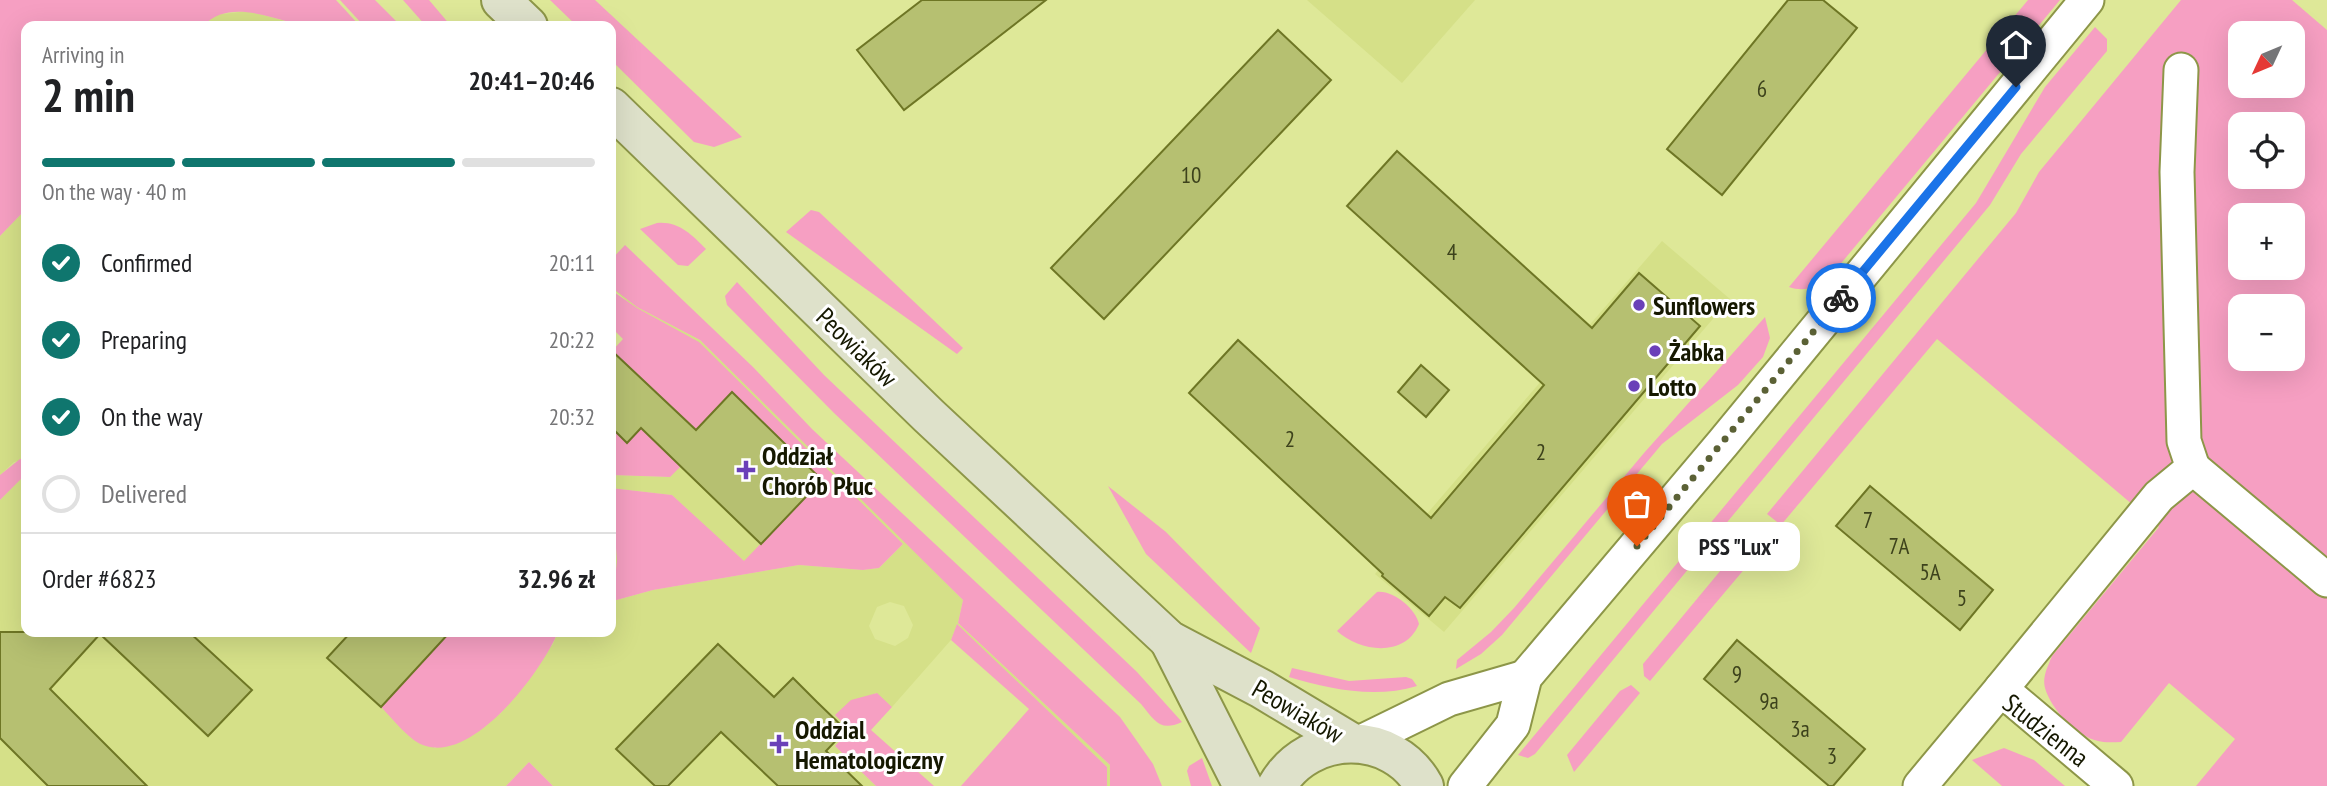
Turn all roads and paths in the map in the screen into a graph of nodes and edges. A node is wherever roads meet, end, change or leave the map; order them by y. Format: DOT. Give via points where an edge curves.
graph roads {
  1 [pos="501,0"];
  2 [pos="2087,0"];
  3 [pos="523,21"];
  4 [pos="2181,69"];
  5 [pos="616,112"];
  6 [pos="2193,468"];
  7 [pos="2327,580"];
  8 [pos="1169,640"];
  9 [pos="1525,677"];
  10 [pos="2001,689"];
  11 [pos="1356,743"];
  12 [pos="1243,786"];
  13 [pos="1277,786"];
  14 [pos="1424,786"];
  15 [pos="1465,786"];
  16 [pos="1920,786"];
  17 [pos="2116,786"];
  1 -- 3 [label="main road"];
  2 -- 9 [label="street" via="1715,454"];
  4 -- 6 [label="street" via="2177,172 2184,440"];
  5 -- 8 [label="main road, Peowiaków" via="929,416"];
  6 -- 7 [label="street"];
  6 -- 10 [label="street" via="2159,496"];
  8 -- 11 [label="main road, Peowiaków"];
  8 -- 12 [label="main road, Peowiaków"];
  9 -- 11 [label="street" via="1449,699"];
  9 -- 15 [label="street" via="1513,725"];
  10 -- 16 [label="street, Studzienna"];
  10 -- 17 [label="street, Studzienna"];
  11 -- 13 [label="main road" via="1313,751 1296,762"];
  11 -- 14 [label="main road, Peowiaków" via="1394,755"];
}
